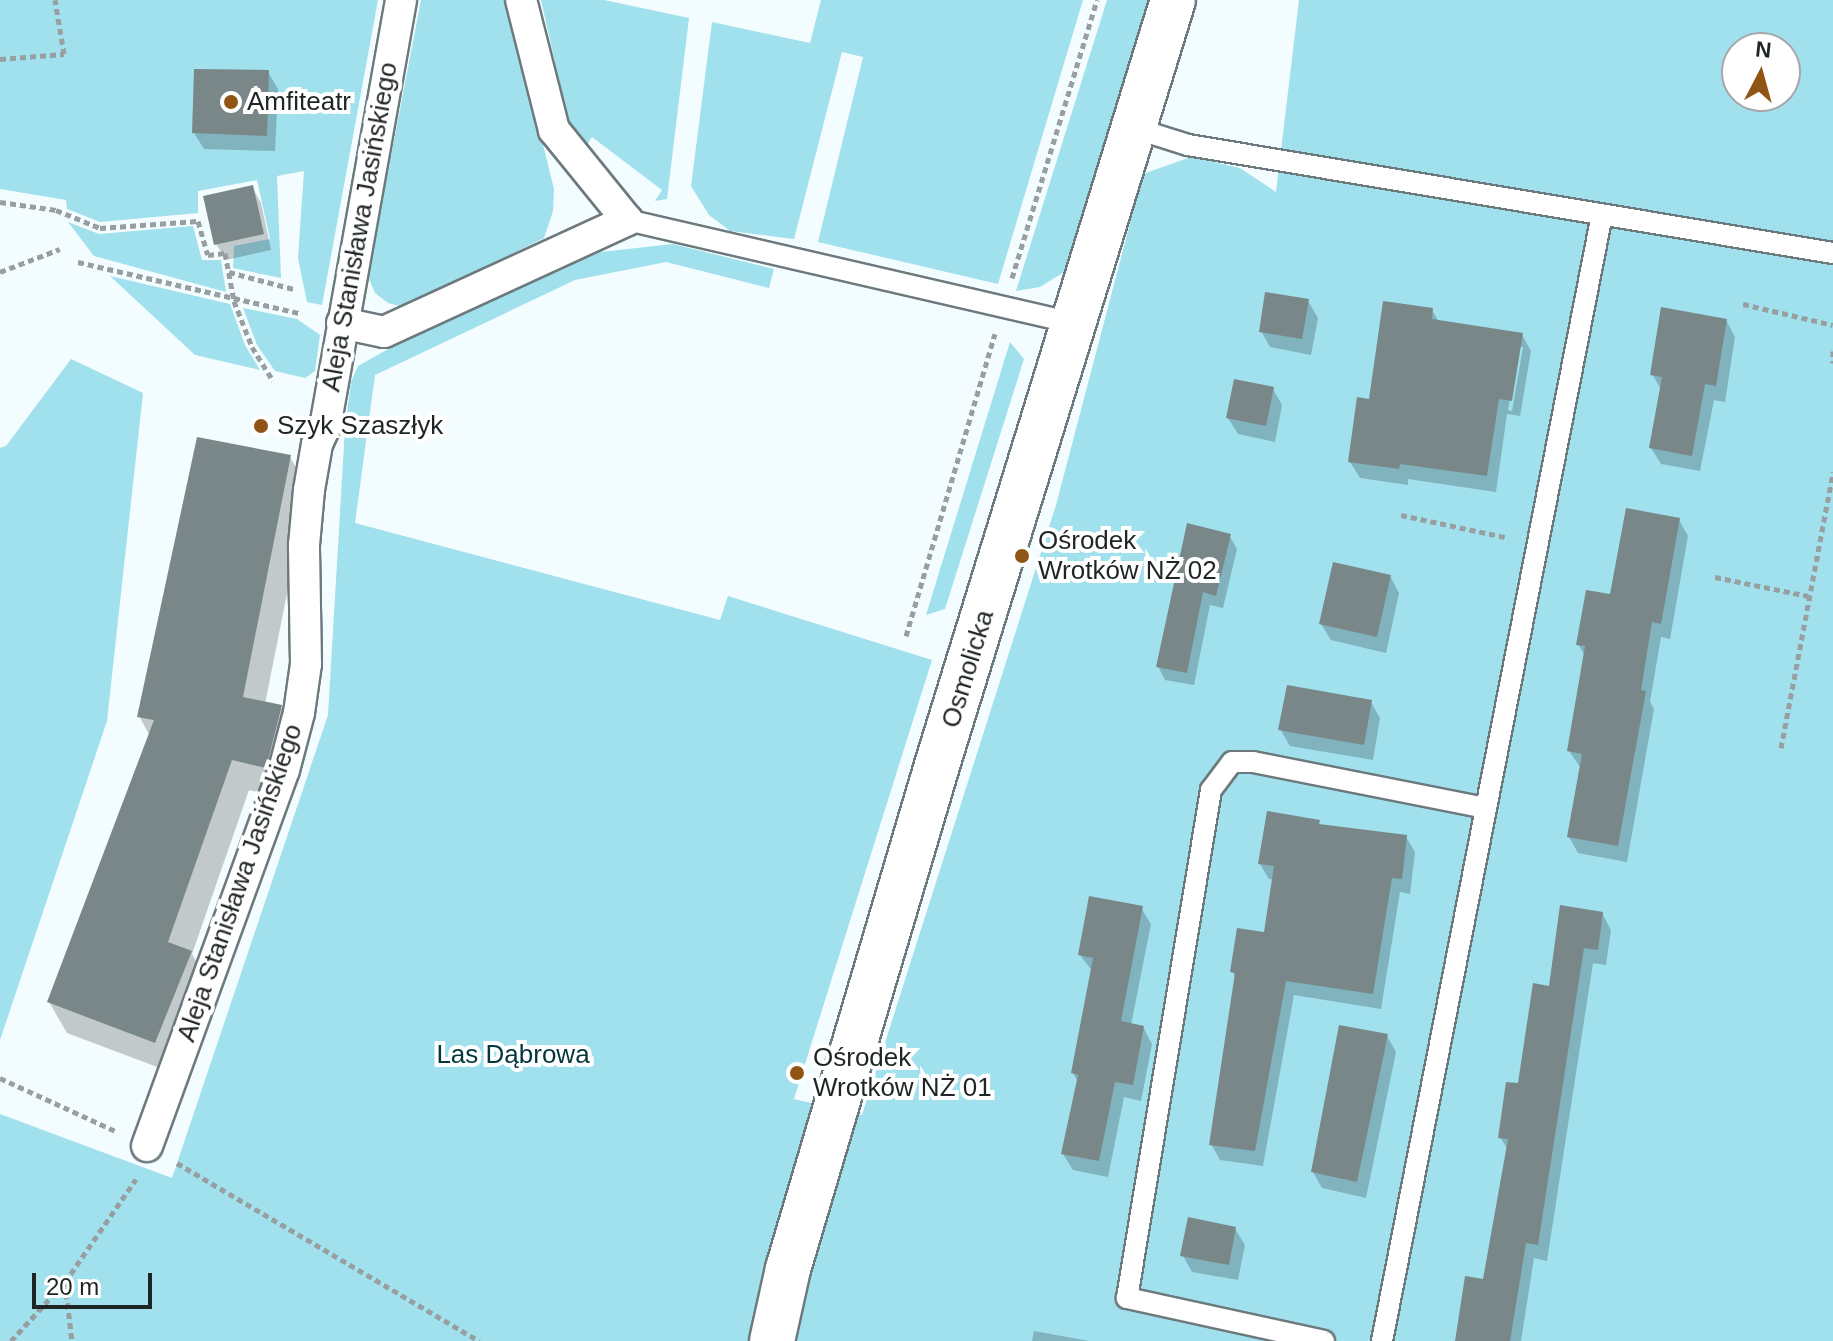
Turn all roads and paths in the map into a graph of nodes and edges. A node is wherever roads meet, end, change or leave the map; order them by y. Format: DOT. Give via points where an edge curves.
graph roads {
  1 [pos="55,0"];
  2 [pos="401,0"];
  3 [pos="521,0"];
  4 [pos="1097,0"];
  5 [pos="1173,0"];
  6 [pos="0,59"];
  7 [pos="1134,128"];
  8 [pos="0,202"];
  9 [pos="1602,214"];
  10 [pos="627,220"];
  11 [pos="60,249"];
  12 [pos="1833,253"];
  13 [pos="78,262"];
  14 [pos="0,272"];
  15 [pos="229,272"];
  16 [pos="294,289"];
  17 [pos="234,301"];
  18 [pos="1743,304"];
  19 [pos="1003,308"];
  20 [pos="299,313"];
  21 [pos="342,323"];
  22 [pos="1074,323"];
  23 [pos="1833,325"];
  24 [pos="1833,351"];
  25 [pos="1833,363"];
  26 [pos="273,381"];
  27 [pos="1833,472"];
  28 [pos="1401,515"];
  29 [pos="1538,545"];
  30 [pos="1715,577"];
  31 [pos="1808,596"];
  32 [pos="906,636"];
  33 [pos="1781,748"];
  34 [pos="1486,808"];
  35 [pos="0,1078"];
  36 [pos="151,1148"];
  37 [pos="65,1282"];
  38 [pos="11,1341"];
  39 [pos="72,1341"];
  40 [pos="479,1341"];
  41 [pos="772,1341"];
  42 [pos="1324,1341"];
  43 [pos="1382,1341"];
  1 -- 6 [label="path" via="64,54"];
  2 -- 21 [label="street, Aleja Stanisława Jasińskiego"];
  3 -- 10 [label="street" via="554,130"];
  4 -- 19 [label="path"];
  5 -- 7 [label="street, Osmolicka"];
  7 -- 9 [label="lane" via="1188,145"];
  7 -- 22 [label="street, Osmolicka"];
  8 -- 15 [label="path" via="56,210 100,228 198,221 208,255 225,253"];
  9 -- 12 [label="lane"];
  9 -- 29 [label="lane"];
  10 -- 19 [label="lane"];
  10 -- 21 [label="street" via="384,332"];
  11 -- 14 [label="path"];
  13 -- 17 [label="path"];
  15 -- 16 [label="path"];
  15 -- 17 [label="path"];
  17 -- 20 [label="path"];
  17 -- 26 [label="path"];
  18 -- 23 [label="path"];
  19 -- 22 [label="lane"];
  19 -- 32 [label="path"];
  21 -- 36 [label="street, Aleja Stanisława Jasińskiego" via="309,490 304,545 306,664 299,713 284,770"];
  22 -- 41 [label="street, Osmolicka" via="830,1127"];
  24 -- 25 [label="path"];
  27 -- 31 [label="path"];
  28 -- 29 [label="path"];
  29 -- 34 [label="lane"];
  30 -- 31 [label="path"];
  31 -- 33 [label="path"];
  34 -- 42 [label="lane" via="1253,762 1232,762 1211,790 1127,1298"];
  34 -- 43 [label="lane"];
  35 -- 36 [label="path"];
  36 -- 37 [label="path"];
  36 -- 40 [label="path"];
  37 -- 38 [label="path"];
  37 -- 39 [label="path"];
}
